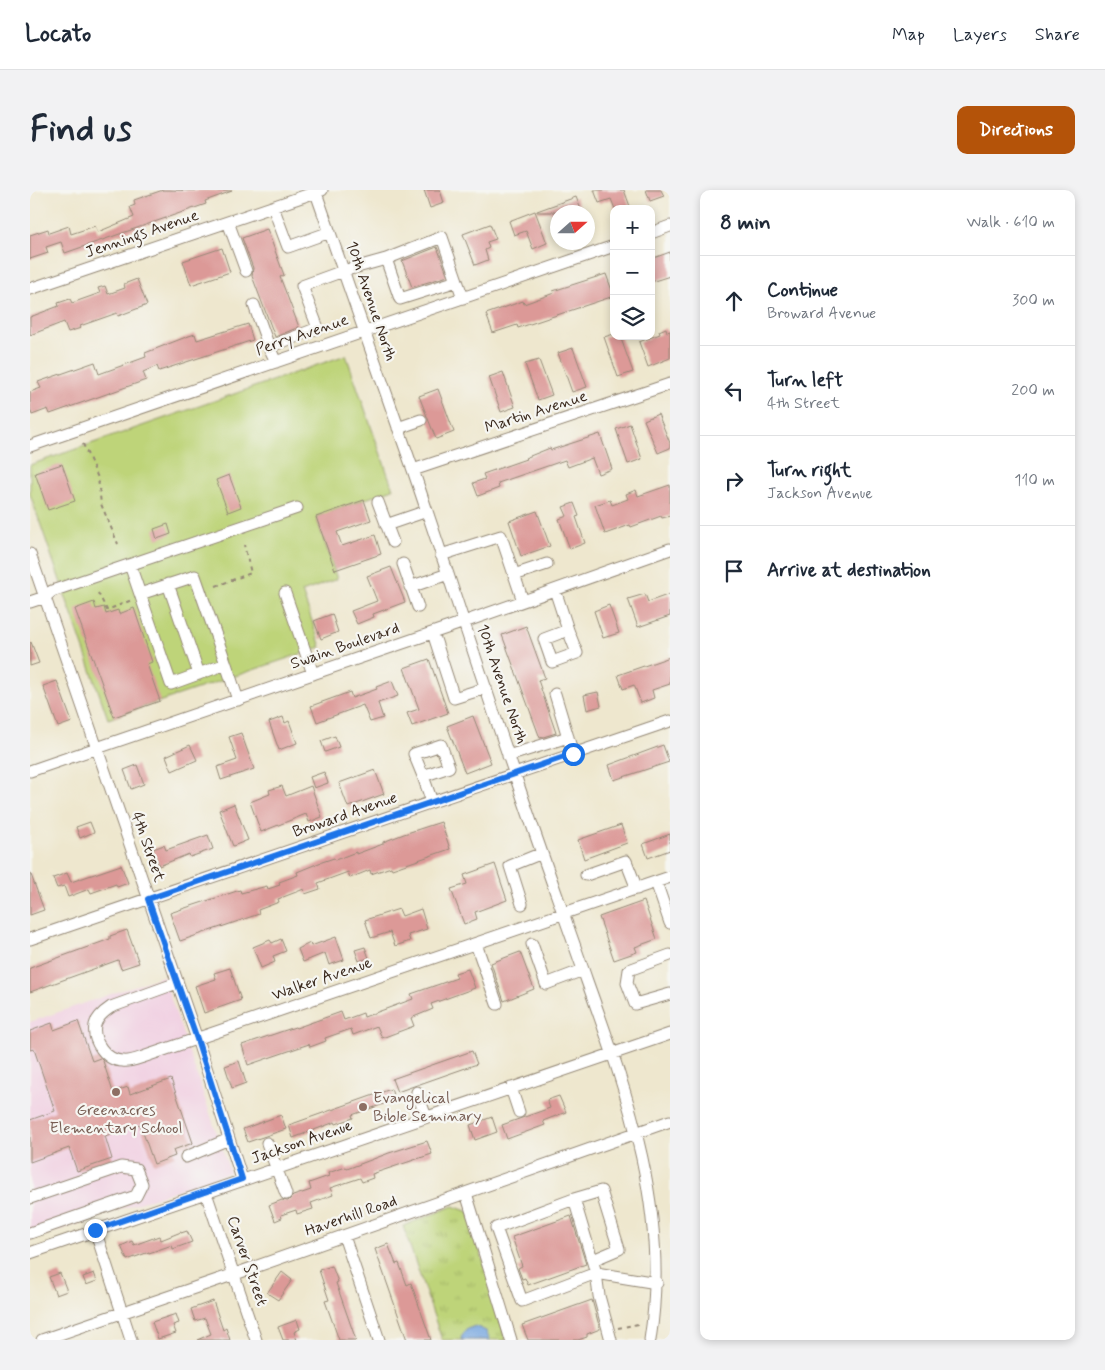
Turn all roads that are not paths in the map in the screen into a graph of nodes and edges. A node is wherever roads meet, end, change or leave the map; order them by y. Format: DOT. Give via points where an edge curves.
graph roads {
  1 [pos="318,191"];
  2 [pos="273,206"];
  3 [pos="228,222"];
  4 [pos="670,226"];
  5 [pos="330,232"];
  6 [pos="655,232"];
  7 [pos="610,247"];
  8 [pos="386,259"];
  9 [pos="246,271"];
  10 [pos="343,271"];
  11 [pos="457,281"];
  12 [pos="30,289"];
  13 [pos="463,298"];
  14 [pos="254,305"];
  15 [pos="364,332"];
  16 [pos="269,347"];
  17 [pos="276,362"];
  18 [pos="670,384"];
  19 [pos="422,420"];
  20 [pos="398,428"];
  21 [pos="30,446"];
  22 [pos="413,470"];
  23 [pos="378,502"];
  24 [pos="297,508"];
  25 [pos="427,511"];
  26 [pos="386,525"];
  27 [pos="393,542"];
  28 [pos="670,550"];
  29 [pos="30,554"];
  30 [pos="441,555"];
  31 [pos="403,564"];
  32 [pos="547,564"];
  33 [pos="130,565"];
  34 [pos="448,574"];
  35 [pos="514,575"];
  36 [pos="168,584"];
  37 [pos="410,588"];
  38 [pos="555,590"];
  39 [pos="285,593"];
  40 [pos="45,597"];
  41 [pos="137,597"];
  42 [pos="523,601"];
  43 [pos="30,602"];
  44 [pos="418,607"];
  45 [pos="464,622"];
  46 [pos="568,630"];
  47 [pos="433,633"];
  48 [pos="226,664"];
  49 [pos="200,674"];
  50 [pos="313,674"];
  51 [pos="486,688"];
  52 [pos="555,694"];
  53 [pos="238,700"];
  54 [pos="670,721"];
  55 [pos="568,738"];
  56 [pos="96,748"];
  57 [pos="573,754"];
  58 [pos="508,756"];
  59 [pos="30,771"];
  60 [pos="514,774"];
  61 [pos="423,776"];
  62 [pos="432,802"];
  63 [pos="542,853"];
  64 [pos="586,874"];
  65 [pos="670,877"];
  66 [pos="656,882"];
  67 [pos="637,889"];
  68 [pos="148,899"];
  69 [pos="522,904"];
  70 [pos="563,914"];
  71 [pos="670,923"];
  72 [pos="30,940"];
  73 [pos="476,944"];
  74 [pos="532,944"];
  75 [pos="670,955"];
  76 [pos="583,970"];
  77 [pos="178,983"];
  78 [pos="670,994"];
  79 [pos="497,1004"];
  80 [pos="670,1034"];
  81 [pos="197,1039"];
  82 [pos="613,1054"];
  83 [pos="511,1088"];
  84 [pos="417,1092"];
  85 [pos="519,1112"];
  86 [pos="426,1117"];
  87 [pos="670,1121"];
  88 [pos="638,1133"];
  89 [pos="229,1139"];
  90 [pos="267,1143"];
  91 [pos="186,1157"];
  92 [pos="276,1167"];
  93 [pos="242,1179"];
  94 [pos="206,1192"];
  95 [pos="466,1193"];
  96 [pos="286,1194"];
  97 [pos="30,1198"];
  98 [pos="574,1199"];
  99 [pos="496,1228"];
  100 [pos="95,1230"];
  101 [pos="30,1233"];
  102 [pos="478,1233"];
  103 [pos="344,1236"];
  104 [pos="30,1253"];
  105 [pos="593,1260"];
  106 [pos="596,1273"];
  107 [pos="235,1274"];
  108 [pos="656,1283"];
  109 [pos="522,1301"];
  110 [pos="501,1308"];
  111 [pos="122,1313"];
  112 [pos="42,1340"];
  113 [pos="131,1340"];
  114 [pos="256,1340"];
  115 [pos="379,1340"];
  116 [pos="511,1340"];
  117 [pos="610,1340"];
  118 [pos="650,1340"];
  1 -- 2 [label="street, Jennings Avenue"];
  1 -- 5 [label="street, 10th Avenue North"];
  2 -- 3 [label="street, Jennings Avenue"];
  2 -- 5 [label="street" via="288,247"];
  3 -- 9 [label="street"];
  3 -- 12 [label="street, Jennings Avenue"];
  4 -- 6 [label="street"];
  5 -- 10 [label="street, 10th Avenue North"];
  7 -- 13 [label="street, Perry Avenue"];
  8 -- 10 [label="street"];
  8 -- 11 [label="street" via="400,299"];
  8 -- 11 [label="street" via="442,237"];
  10 -- 15 [label="street, 10th Avenue North"];
  10 -- 16 [label="street" via="302,286 318,328"];
  11 -- 13 [label="street"];
  13 -- 15 [label="street, Perry Avenue"];
  14 -- 16 [label="street"];
  15 -- 17 [label="street, Perry Avenue"];
  15 -- 20 [label="street, 10th Avenue North"];
  16 -- 17 [label="street"];
  17 -- 21 [label="street, Perry Avenue"];
  18 -- 22 [label="street, Martin Avenue"];
  19 -- 20 [label="street"];
  20 -- 22 [label="street, 10th Avenue North"];
  22 -- 25 [label="street, 10th Avenue North"];
  23 -- 26 [label="street"];
  24 -- 33 [label="street"];
  25 -- 26 [label="street"];
  25 -- 30 [label="street, 10th Avenue North"];
  26 -- 27 [label="street"];
  28 -- 38 [label="street, Swain Boulevard"];
  29 -- 40 [label="street, 4th Street"];
  30 -- 34 [label="street, 10th Avenue North"];
  30 -- 35 [label="street" via="501,536"];
  31 -- 37 [label="street"];
  32 -- 35 [label="street"];
  33 -- 40 [label="street"];
  33 -- 41 [label="street"];
  34 -- 37 [label="street"];
  34 -- 45 [label="street, 10th Avenue North"];
  35 -- 42 [label="street"];
  36 -- 41 [label="street"];
  36 -- 48 [label="street" via="195,576"];
  36 -- 49 [label="street"];
  37 -- 44 [label="street"];
  38 -- 42 [label="street, Swain Boulevard"];
  38 -- 46 [label="street"];
  39 -- 50 [label="street"];
  40 -- 43 [label="street"];
  40 -- 56 [label="street, 4th Street"];
  41 -- 49 [label="street" via="171,684"];
  42 -- 45 [label="street, Swain Boulevard"];
  45 -- 47 [label="street, Swain Boulevard"];
  45 -- 51 [label="street, 10th Avenue North"];
  47 -- 50 [label="street, Swain Boulevard"];
  47 -- 51 [label="street" via="454,698"];
  48 -- 49 [label="street"];
  48 -- 53 [label="street"];
  50 -- 53 [label="street, Swain Boulevard"];
  51 -- 58 [label="street, 10th Avenue North"];
  52 -- 55 [label="street"];
  53 -- 56 [label="street, Swain Boulevard"];
  54 -- 57 [label="street, Broward Avenue"];
  55 -- 57 [label="street"];
  55 -- 58 [label="street"];
  56 -- 59 [label="street, Swain Boulevard"];
  56 -- 68 [label="street, 4th Street"];
  57 -- 60 [label="street, Broward Avenue"];
  58 -- 60 [label="street, 10th Avenue North"];
  60 -- 62 [label="street, Broward Avenue"];
  60 -- 63 [label="street, 10th Avenue North"];
  61 -- 62 [label="street"];
  62 -- 68 [label="street, Broward Avenue"];
  63 -- 69 [label="street" via="510,866"];
  63 -- 70 [label="street, 10th Avenue North"];
  64 -- 67 [label="street" via="626,861"];
  65 -- 66 [label="street, Walker Avenue"];
  66 -- 67 [label="street, Walker Avenue"];
  66 -- 71 [label="street"];
  67 -- 70 [label="street, Walker Avenue"];
  68 -- 72 [label="street, Broward Avenue"];
  68 -- 77 [label="street, 4th Street"];
  70 -- 73 [label="street, Walker Avenue"];
  70 -- 76 [label="street, 10th Avenue North"];
  73 -- 79 [label="street"];
  73 -- 81 [label="street, Walker Avenue"];
  74 -- 76 [label="street" via="546,984"];
  75 -- 78 [label="street" via="629,970 627,983 635,1004"];
  76 -- 82 [label="street, 10th Avenue North"];
  77 -- 81 [label="street, 4th Street"];
  77 -- 81 [label="street, Walker Avenue" via="102,1013 95,1024 96,1041 108,1057 123,1062"];
  80 -- 82 [label="street, Jackson Avenue"];
  81 -- 89 [label="street, 4th Street"];
  82 -- 83 [label="street, Jackson Avenue"];
  82 -- 88 [label="street, 10th Avenue North"];
  83 -- 85 [label="street"];
  83 -- 86 [label="street, Jackson Avenue"];
  84 -- 86 [label="street"];
  86 -- 92 [label="street, Jackson Avenue"];
  87 -- 88 [label="street, Haverhill Road"];
  88 -- 95 [label="street, Haverhill Road"];
  88 -- 108 [label="street, 10th Avenue North" via="653,1202"];
  89 -- 91 [label="street"];
  89 -- 93 [label="street, 4th Street"];
  90 -- 92 [label="street"];
  92 -- 93 [label="street, Jackson Avenue"];
  92 -- 96 [label="street"];
  93 -- 94 [label="street, Jackson Avenue"];
  94 -- 100 [label="street, Jackson Avenue"];
  94 -- 107 [label="street, Carver Street"];
  95 -- 102 [label="street"];
  95 -- 103 [label="street, Haverhill Road"];
  97 -- 101 [label="street" via="120,1167 136,1169 142,1184 136,1196"];
  98 -- 99 [label="street"];
  98 -- 105 [label="street"];
  98 -- 105 [label="street" via="601,1191 619,1249"];
  99 -- 102 [label="street"];
  99 -- 109 [label="street"];
  100 -- 104 [label="street, Jackson Avenue"];
  100 -- 111 [label="street"];
  102 -- 110 [label="street"];
  103 -- 107 [label="street, Haverhill Road"];
  103 -- 115 [label="street"];
  105 -- 106 [label="street"];
  106 -- 108 [label="street"];
  106 -- 109 [label="street"];
  106 -- 117 [label="street"];
  107 -- 111 [label="street, Haverhill Road"];
  107 -- 114 [label="street, Carver Street"];
  108 -- 118 [label="street, 10th Avenue North"];
  109 -- 110 [label="street"];
  110 -- 116 [label="street"];
  111 -- 112 [label="street, Haverhill Road"];
  111 -- 113 [label="street"];
}
